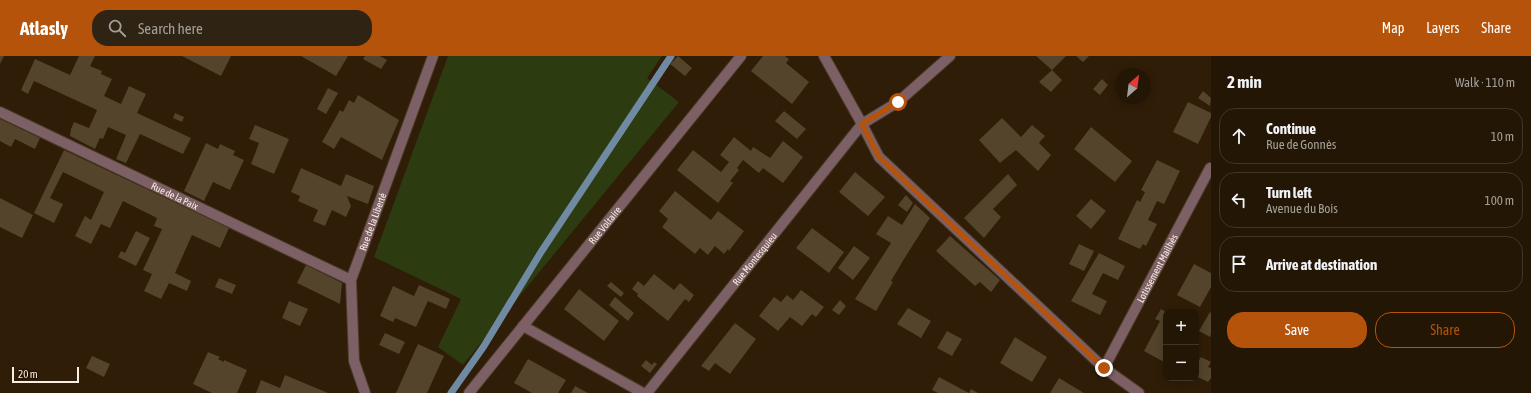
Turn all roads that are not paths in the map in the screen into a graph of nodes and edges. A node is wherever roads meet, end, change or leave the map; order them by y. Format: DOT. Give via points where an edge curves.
graph roads {
  1 [pos="433,56"];
  2 [pos="741,56"];
  3 [pos="824,56"];
  4 [pos="950,56"];
  5 [pos="0,112"];
  6 [pos="862,124"];
  7 [pos="1210,168"];
  8 [pos="351,280"];
  9 [pos="522,326"];
  10 [pos="1104,368"];
  11 [pos="365,393"];
  12 [pos="469,393"];
  13 [pos="643,393"];
  14 [pos="647,393"];
  15 [pos="1139,393"];
  1 -- 8 [label="street, Rue de la Liberté"];
  2 -- 9 [label="street, Rue Voltaire"];
  3 -- 6 [label="street"];
  4 -- 6 [label="street, Rue Montesquieu" via="898,102"];
  5 -- 8 [label="street, Rue de la Paix"];
  6 -- 10 [label="street" via="879,157"];
  6 -- 14 [label="street, Rue Montesquieu"];
  7 -- 10 [label="street, Lotissement Mailhès"];
  8 -- 11 [label="street, Rue de la Liberté" via="354,361"];
  9 -- 12 [label="street, Rue Voltaire"];
  9 -- 13 [label="street"];
  10 -- 15 [label="street"];
}
